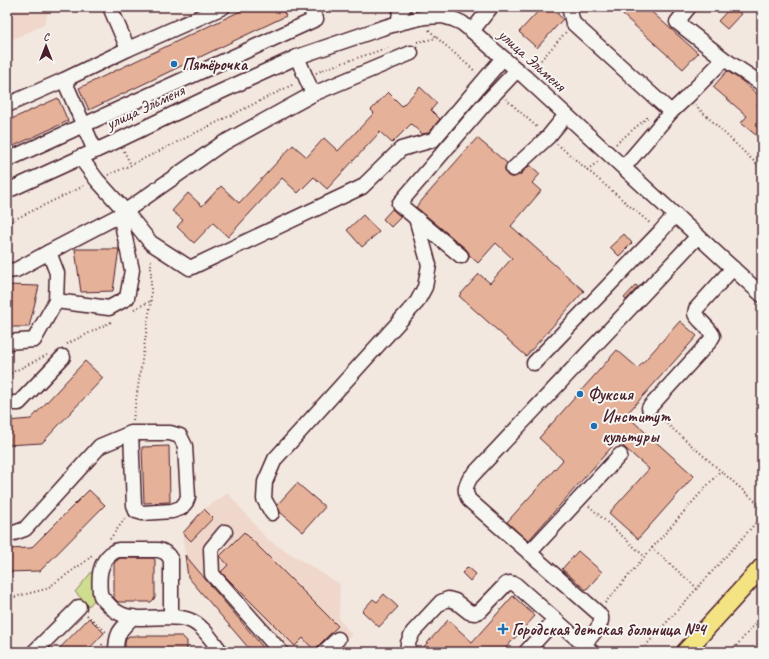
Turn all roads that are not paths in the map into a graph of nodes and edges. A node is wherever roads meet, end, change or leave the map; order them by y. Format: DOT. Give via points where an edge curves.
graph roads {
  1 [pos="110,7"];
  2 [pos="223,7"];
  3 [pos="309,7"];
  4 [pos="404,7"];
  5 [pos="491,7"];
  6 [pos="569,7"];
  7 [pos="689,7"];
  8 [pos="399,23"];
  9 [pos="472,31"];
  10 [pos="128,49"];
  11 [pos="411,53"];
  12 [pos="297,57"];
  13 [pos="503,58"];
  14 [pos="724,58"];
  15 [pos="521,74"];
  16 [pos="64,80"];
  17 [pos="762,84"];
  18 [pos="313,94"];
  19 [pos="7,105"];
  20 [pos="667,108"];
  21 [pos="566,115"];
  22 [pos="83,125"];
  23 [pos="95,151"];
  24 [pos="80,157"];
  25 [pos="7,160"];
  26 [pos="624,167"];
  27 [pos="513,169"];
  28 [pos="7,191"];
  29 [pos="122,213"];
  30 [pos="675,215"];
  31 [pos="416,218"];
  32 [pos="698,236"];
  33 [pos="49,252"];
  34 [pos="461,256"];
  35 [pos="733,268"];
  36 [pos="7,271"];
  37 [pos="762,295"];
  38 [pos="56,302"];
  39 [pos="7,342"];
  40 [pos="63,352"];
  41 [pos="534,363"];
  42 [pos="7,403"];
  43 [pos="649,408"];
  44 [pos="131,433"];
  45 [pos="620,455"];
  46 [pos="272,513"];
  47 [pos="225,532"];
  48 [pos="7,533"];
  49 [pos="529,553"];
  50 [pos="762,567"];
  51 [pos="762,584"];
  52 [pos="79,608"];
  53 [pos="133,617"];
  54 [pos="171,617"];
  55 [pos="555,620"];
  56 [pos="338,639"];
  57 [pos="116,648"];
  58 [pos="588,648"];
  59 [pos="34,652"];
  60 [pos="221,652"];
  61 [pos="281,652"];
  62 [pos="324,652"];
  63 [pos="407,652"];
  64 [pos="526,652"];
  65 [pos="685,652"];
  66 [pos="700,652"];
  1 -- 10 [label="street"];
  2 -- 10 [label="street"];
  3 -- 22 [label="street" via="316,19"];
  4 -- 8 [label="street" via="401,9"];
  5 -- 9 [label="street"];
  6 -- 20 [label="street" via="573,24"];
  7 -- 14 [label="street" via="677,22"];
  8 -- 9 [label="street, улица Эльменя" via="442,16 462,23"];
  8 -- 12 [label="street, улица Эльменя"];
  9 -- 13 [label="street, улица Эльменя"];
  10 -- 16 [label="street"];
  11 -- 18 [label="street"];
  12 -- 18 [label="street"];
  12 -- 23 [label="street, улица Эльменя"];
  13 -- 15 [label="street, улица Эльменя"];
  13 -- 29 [label="street" via="433,140 401,149 362,187 190,268 151,243"];
  14 -- 17 [label="street"];
  14 -- 20 [label="street" via="687,97"];
  15 -- 21 [label="street, улица Эльменя"];
  15 -- 31 [label="street" via="482,107 399,204"];
  16 -- 19 [label="street"];
  16 -- 22 [label="street"];
  18 -- 29 [label="street" via="220,144"];
  20 -- 26 [label="street"];
  21 -- 26 [label="street, улица Эльменя"];
  21 -- 27 [label="street" via="548,137"];
  22 -- 23 [label="street"];
  22 -- 25 [label="street"];
  23 -- 24 [label="street, улица Эльменя"];
  24 -- 28 [label="street, улица Эльменя"];
  24 -- 29 [label="street"];
  26 -- 30 [label="street, улица Эльменя"];
  29 -- 33 [label="street"];
  29 -- 38 [label="street" via="132,270 127,298 109,308"];
  30 -- 32 [label="street, улица Эльменя"];
  30 -- 41 [label="street"];
  31 -- 34 [label="street"];
  31 -- 46 [label="street" via="428,265 425,287 417,302 275,459 264,482 264,499"];
  32 -- 35 [label="street, улица Эльменя"];
  32 -- 49 [label="street" via="470,478 466,486 469,500"];
  33 -- 36 [label="street" via="16,270"];
  33 -- 38 [label="street" via="57,273"];
  35 -- 37 [label="street, улица Эльменя"];
  35 -- 43 [label="street" via="696,309 697,318 711,331 713,336 710,341"];
  38 -- 39 [label="street" via="34,340"];
  40 -- 42 [label="street" via="19,403"];
  44 -- 44 [label="street" via="170,433 180,436 185,446 188,498 182,508 142,513 136,510"];
  44 -- 48 [label="street" via="100,446 25,529"];
  45 -- 49 [label="street"];
  47 -- 61 [label="street" via="212,549 212,574"];
  49 -- 58 [label="street" via="597,612 601,622"];
  50 -- 65 [label="main road"];
  51 -- 66 [label="main road"];
  52 -- 59 [label="street"];
  53 -- 54 [label="street"];
  53 -- 54 [label="street" via="114,610 100,594 100,569 115,550 162,550 169,555"];
  53 -- 57 [label="street" via="118,633"];
  54 -- 60 [label="street" via="189,620 200,626"];
  55 -- 58 [label="street"];
  55 -- 63 [label="street" via="515,584 510,583 480,611 469,612 448,599 441,602 413,632"];
  55 -- 64 [label="street"];
  56 -- 62 [label="street"];
}
